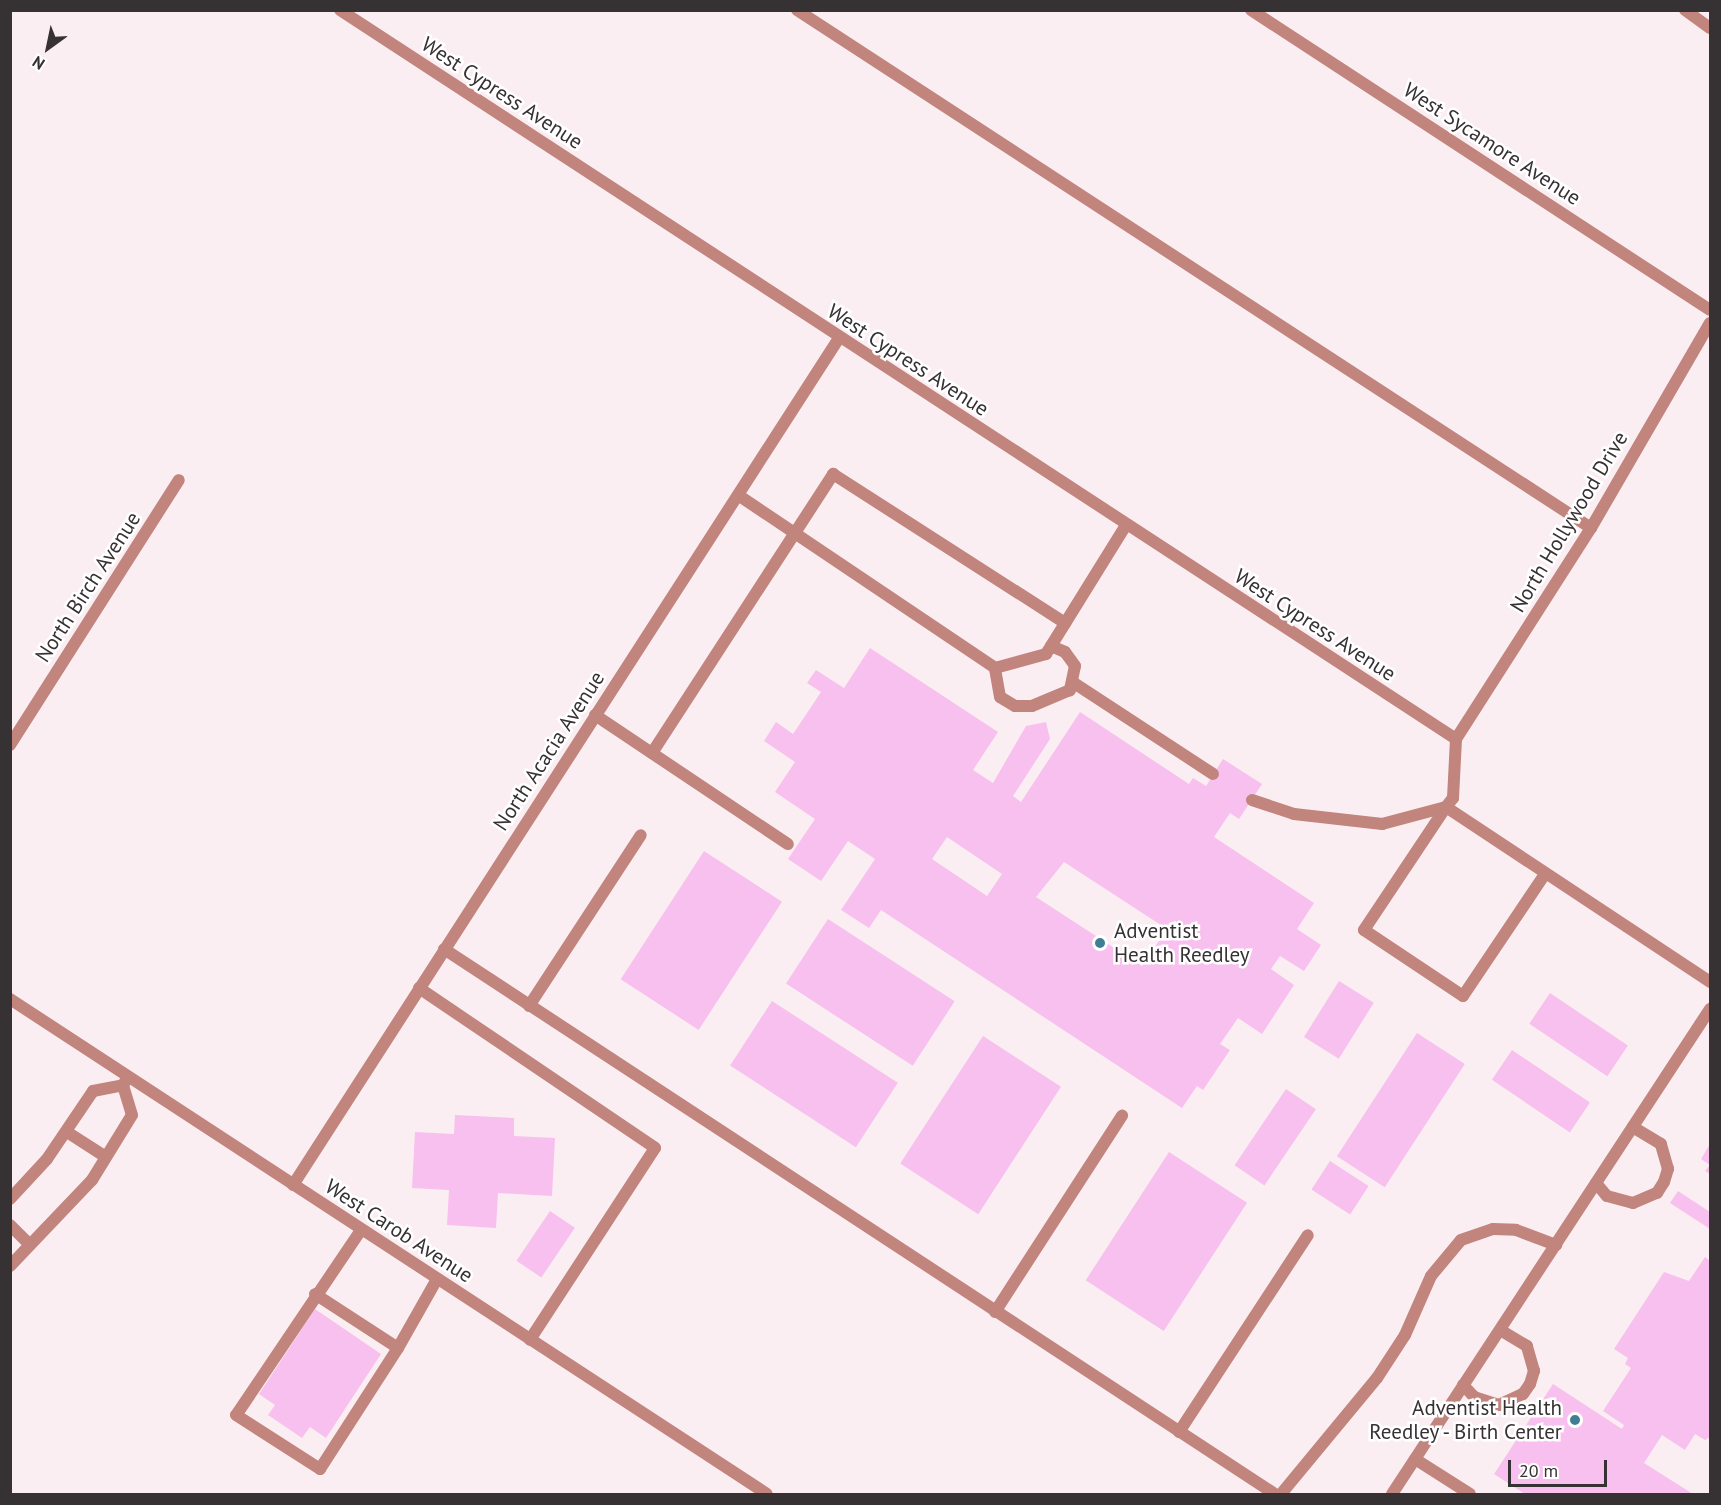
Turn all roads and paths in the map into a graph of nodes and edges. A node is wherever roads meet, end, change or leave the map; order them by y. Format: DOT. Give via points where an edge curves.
graph roads {
  1 [pos="340,10"];
  2 [pos="797,10"];
  3 [pos="1251,10"];
  4 [pos="1685,10"];
  5 [pos="1710,28"];
  6 [pos="1710,310"];
  7 [pos="1710,323"];
  8 [pos="839,338"];
  9 [pos="179,480"];
  10 [pos="738,495"];
  11 [pos="1126,525"];
  12 [pos="1591,528"];
  13 [pos="795,533"];
  14 [pos="1065,623"];
  15 [pos="1051,646"];
  16 [pos="995,668"];
  17 [pos="1074,683"];
  18 [pos="595,715"];
  19 [pos="1456,740"];
  20 [pos="10,745"];
  21 [pos="652,753"];
  22 [pos="1213,774"];
  23 [pos="1252,800"];
  24 [pos="1446,807"];
  25 [pos="641,835"];
  26 [pos="788,844"];
  27 [pos="1545,874"];
  28 [pos="444,949"];
  29 [pos="1710,982"];
  30 [pos="419,988"];
  31 [pos="10,999"];
  32 [pos="530,1006"];
  33 [pos="1710,1010"];
  34 [pos="126,1081"];
  35 [pos="1122,1116"];
  36 [pos="1633,1127"];
  37 [pos="67,1132"];
  38 [pos="106,1157"];
  39 [pos="1596,1183"];
  40 [pos="293,1185"];
  41 [pos="10,1200"];
  42 [pos="10,1225"];
  43 [pos="361,1230"];
  44 [pos="1308,1235"];
  45 [pos="29,1244"];
  46 [pos="1556,1245"];
  47 [pos="10,1266"];
  48 [pos="438,1279"];
  49 [pos="315,1294"];
  50 [pos="995,1312"];
  51 [pos="1500,1330"];
  52 [pos="530,1340"];
  53 [pos="398,1348"];
  54 [pos="1463,1385"];
  55 [pos="1179,1432"];
  56 [pos="1415,1459"];
  57 [pos="767,1494"];
  58 [pos="1275,1494"];
  59 [pos="1281,1494"];
  60 [pos="1392,1494"];
  61 [pos="1470,1494"];
  1 -- 8 [label="street, West Cypress Avenue"];
  2 -- 12 [label="street"];
  3 -- 6 [label="street, West Sycamore Avenue"];
  4 -- 5 [label="street"];
  7 -- 12 [label="street, North Hollywood Drive"];
  8 -- 10 [label="street, North Acacia Avenue"];
  8 -- 11 [label="street, West Cypress Avenue"];
  9 -- 20 [label="street, North Birch Avenue"];
  10 -- 13 [label="street"];
  10 -- 18 [label="street, North Acacia Avenue"];
  11 -- 14 [label="street"];
  11 -- 19 [label="street, West Cypress Avenue"];
  12 -- 19 [label="street, North Hollywood Drive"];
  13 -- 14 [label="street" via="833,474"];
  13 -- 16 [label="street"];
  13 -- 21 [label="street"];
  14 -- 15 [label="street"];
  15 -- 16 [label="street" via="1046,654"];
  15 -- 17 [label="street" via="1071,658"];
  16 -- 17 [label="street" via="996,690 1015,706 1057,700"];
  17 -- 22 [label="street"];
  18 -- 21 [label="street"];
  18 -- 28 [label="street, North Acacia Avenue"];
  19 -- 24 [label="street" via="1453,798"];
  21 -- 26 [label="street"];
  23 -- 24 [label="street" via="1294,814 1382,824"];
  24 -- 27 [label="street"];
  24 -- 27 [label="street" via="1364,930 1462,996"];
  25 -- 32 [label="street"];
  27 -- 29 [label="street"];
  28 -- 30 [label="street, North Acacia Avenue"];
  28 -- 32 [label="street"];
  30 -- 40 [label="street, North Acacia Avenue"];
  30 -- 52 [label="street" via="655,1148"];
  31 -- 34 [label="street, West Carob Avenue"];
  32 -- 50 [label="street"];
  33 -- 36 [label="street"];
  34 -- 37 [label="street" via="93,1091"];
  34 -- 38 [label="street" via="132,1115"];
  34 -- 40 [label="street, West Carob Avenue"];
  35 -- 50 [label="street"];
  36 -- 39 [label="street"];
  36 -- 39 [label="street" via="1661,1144 1667,1163 1664,1182 1657,1193 1633,1203 1607,1196"];
  37 -- 38 [label="street"];
  37 -- 41 [label="street"];
  38 -- 45 [label="street" via="81,1194"];
  39 -- 46 [label="street"];
  40 -- 43 [label="street, West Carob Avenue"];
  42 -- 45 [label="street"];
  43 -- 48 [label="street, West Carob Avenue"];
  43 -- 49 [label="street"];
  44 -- 55 [label="street"];
  45 -- 47 [label="street"];
  46 -- 51 [label="street"];
  46 -- 59 [label="street" via="1516,1230 1493,1229 1461,1240 1431,1276 1405,1335 1377,1378"];
  48 -- 52 [label="street, West Carob Avenue"];
  48 -- 53 [label="street"];
  49 -- 53 [label="street"];
  49 -- 53 [label="street" via="236,1415 320,1469"];
  50 -- 55 [label="street"];
  51 -- 54 [label="street"];
  51 -- 54 [label="street" via="1527,1346 1534,1371 1530,1384 1523,1394 1499,1405 1474,1397"];
  52 -- 57 [label="street, West Carob Avenue"];
  54 -- 56 [label="street"];
  55 -- 58 [label="street"];
  56 -- 60 [label="street"];
  56 -- 61 [label="street"];
}
